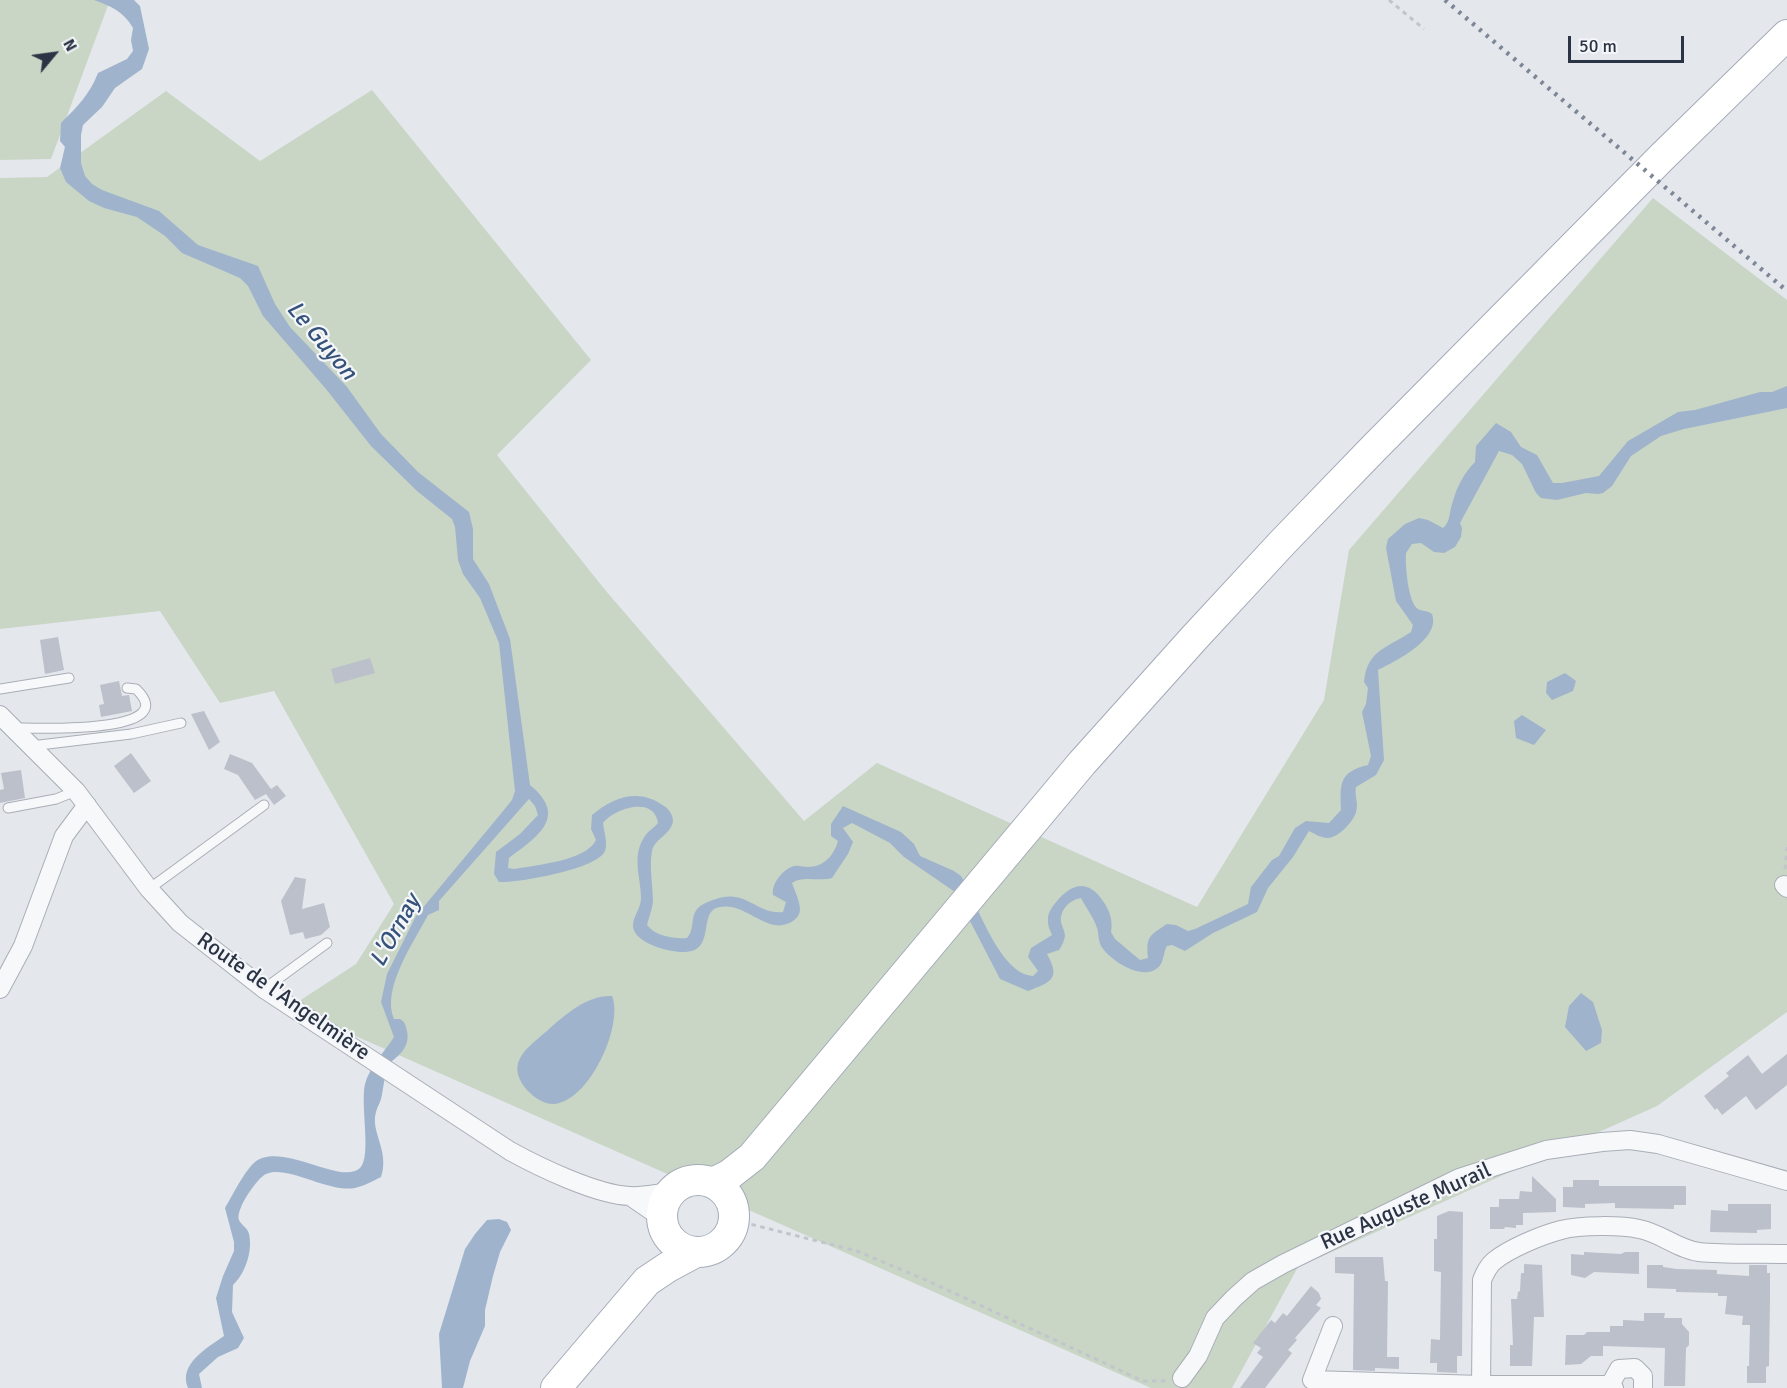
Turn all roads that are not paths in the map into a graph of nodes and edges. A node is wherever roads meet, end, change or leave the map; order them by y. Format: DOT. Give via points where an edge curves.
graph roads {
  1 [pos="1787,35"];
  2 [pos="69,678"];
  3 [pos="127,688"];
  4 [pos="0,689"];
  5 [pos="7,722"];
  6 [pos="181,723"];
  7 [pos="31,746"];
  8 [pos="81,798"];
  9 [pos="264,805"];
  10 [pos="8,808"];
  11 [pos="149,889"];
  12 [pos="327,943"];
  13 [pos="0,989"];
  14 [pos="264,989"];
  15 [pos="1787,1181"];
  16 [pos="630,1196"];
  17 [pos="726,1203"];
  18 [pos="666,1214"];
  19 [pos="696,1252"];
  20 [pos="1787,1254"];
  21 [pos="647,1281"];
  22 [pos="1333,1326"];
  23 [pos="1182,1377"];
  24 [pos="1310,1384"];
  25 [pos="1481,1386"];
  26 [pos="1612,1386"];
  27 [pos="556,1388"];
  28 [pos="1643,1388"];
  1 -- 17 [label="main road" via="1282,542 1195,637 1082,763 752,1157 729,1175"];
  2 -- 4 [label="lane"];
  3 -- 5 [label="lane" via="144,696 145,704 140,714 122,723 80,728"];
  5 -- 7 [label="street, Route de l'Angelmière"];
  6 -- 7 [label="lane" via="131,734"];
  7 -- 8 [label="street, Route de l'Angelmière"];
  8 -- 10 [label="lane"];
  8 -- 11 [label="street, Route de l'Angelmière"];
  8 -- 13 [label="street" via="23,946"];
  9 -- 11 [label="lane"];
  11 -- 14 [label="street, Route de l'Angelmière" via="180,922"];
  12 -- 14 [label="lane"];
  14 -- 16 [label="street, Route de l'Angelmière" via="540,1168 602,1191"];
  15 -- 23 [label="street, Rue Auguste Murail" via="1658,1144 1630,1140 1546,1150 1459,1178 1253,1281 1215,1318 1198,1356"];
  16 -- 18 [label="street, Route de l'Angelmière"];
  16 -- 18 [label="street, Route de l'Angelmière"];
  17 -- 18 [label="main road" via="702,1180 691,1181 680,1185"];
  17 -- 19 [label="main road" via="731,1231 717,1247"];
  18 -- 19 [label="main road" via="678,1246"];
  18 -- 21 [label="main road" via="657,1260"];
  19 -- 21 [label="main road"];
  20 -- 25 [label="street" via="1699,1252 1638,1228 1609,1227 1560,1230 1514,1249 1494,1261 1482,1280"];
  21 -- 27 [label="main road"];
  22 -- 24 [label="street"];
  24 -- 25 [label="street"];
  25 -- 26 [label="street"];
  26 -- 28 [label="street" via="1618,1369 1635,1368 1643,1376"];
}
